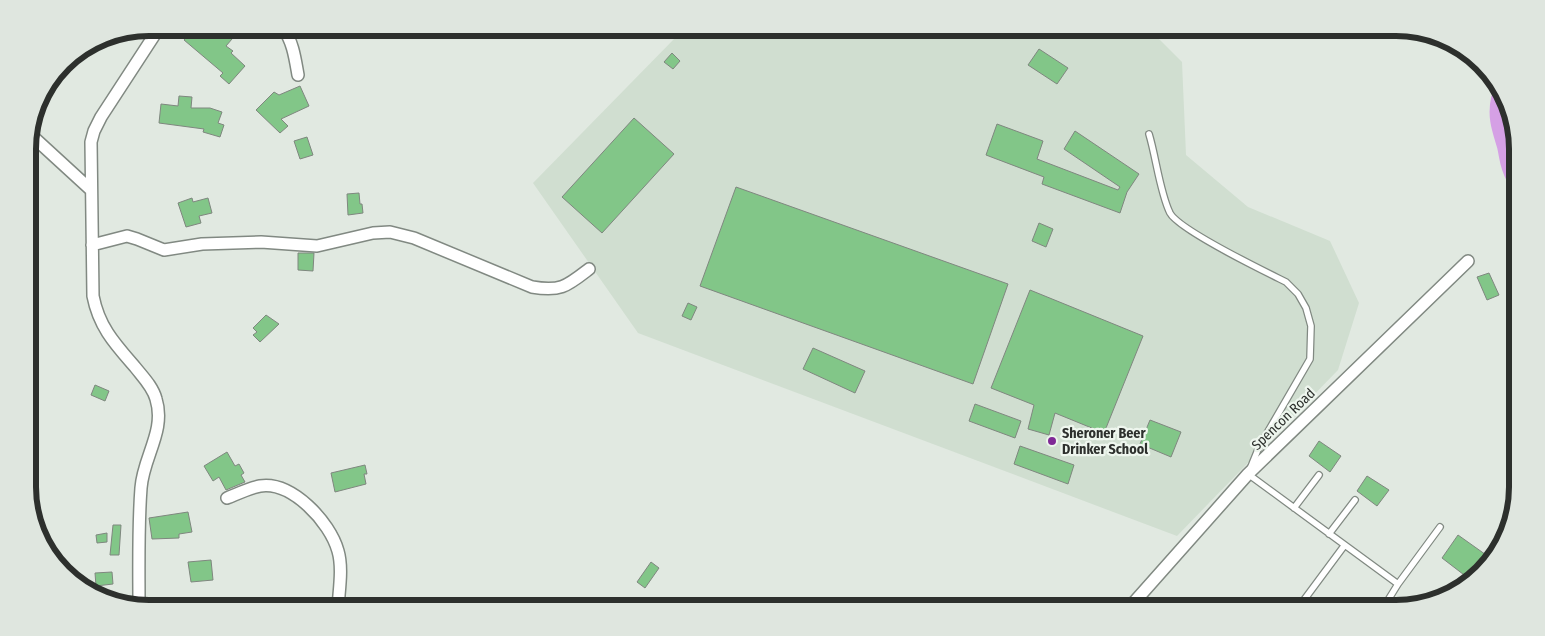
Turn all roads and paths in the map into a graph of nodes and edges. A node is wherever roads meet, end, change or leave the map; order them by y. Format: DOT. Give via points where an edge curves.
graph roads {
  1 [pos="154,36"];
  2 [pos="288,36"];
  3 [pos="298,75"];
  4 [pos="1149,134"];
  5 [pos="36,140"];
  6 [pos="90,189"];
  7 [pos="92,245"];
  8 [pos="1468,261"];
  9 [pos="589,269"];
  10 [pos="1248,474"];
  11 [pos="1319,475"];
  12 [pos="227,498"];
  13 [pos="1355,500"];
  14 [pos="1294,508"];
  15 [pos="1440,527"];
  16 [pos="1329,534"];
  17 [pos="1344,546"];
  18 [pos="1398,584"];
  19 [pos="138,599"];
  20 [pos="338,600"];
  21 [pos="1136,600"];
  22 [pos="1304,600"];
  23 [pos="1388,600"];
  1 -- 6 [label="street" via="94,131"];
  2 -- 3 [label="street"];
  4 -- 10 [label="lane" via="1165,200 1174,218 1193,232 1286,282 1306,308 1311,326 1310,359 1258,447"];
  5 -- 6 [label="street"];
  6 -- 7 [label="street"];
  7 -- 9 [label="street" via="127,236 164,250 202,244 252,242 317,246 390,232 414,238 532,287 560,288"];
  7 -- 19 [label="street" via="96,312 103,328 147,382 156,398 160,416 140,486"];
  8 -- 10 [label="street, Spencon Road"];
  10 -- 14 [label="lane"];
  10 -- 21 [label="street, Spencon Road"];
  11 -- 14 [label="lane"];
  12 -- 20 [label="street" via="260,486 277,487 293,494 320,518 332,534 338,552"];
  13 -- 16 [label="lane"];
  14 -- 16 [label="lane"];
  15 -- 18 [label="lane"];
  16 -- 17 [label="lane"];
  17 -- 18 [label="lane"];
  17 -- 22 [label="lane"];
  18 -- 23 [label="lane"];
}
